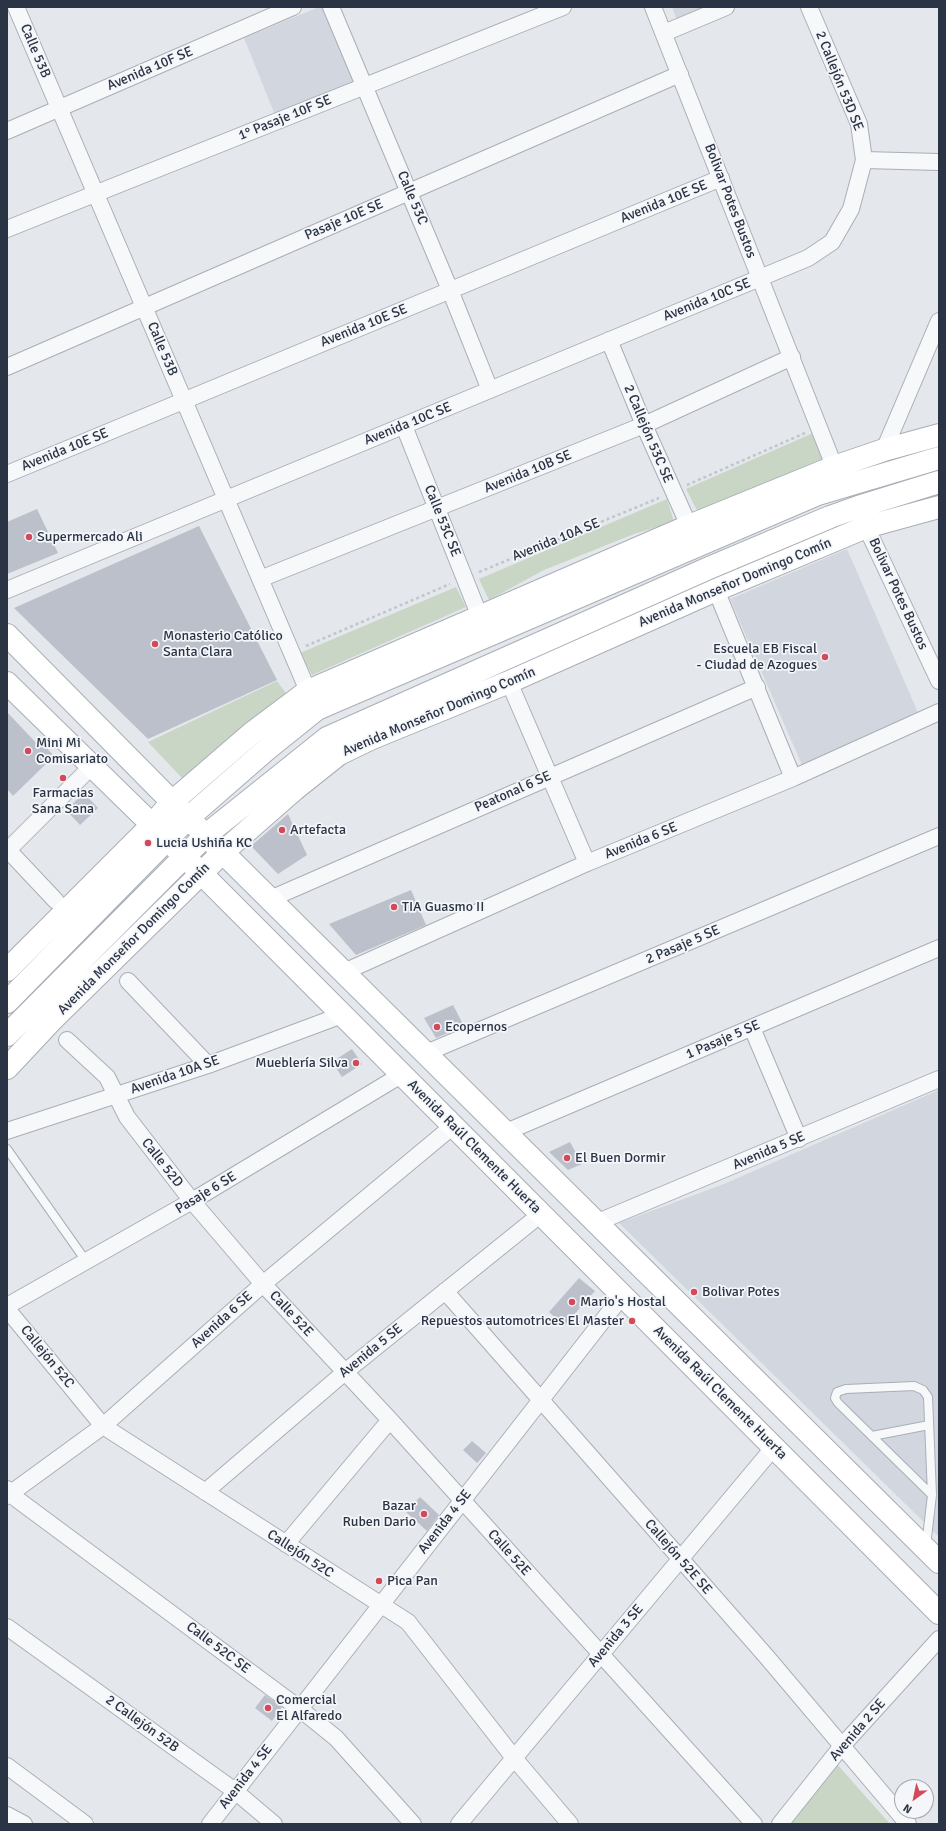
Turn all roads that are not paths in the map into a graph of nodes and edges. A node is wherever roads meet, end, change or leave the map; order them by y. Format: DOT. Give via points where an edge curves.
graph roads {
  1 [pos="293,7"];
  2 [pos="331,7"];
  3 [pos="563,7"];
  4 [pos="653,7"];
  5 [pos="726,7"];
  6 [pos="809,7"];
  7 [pos="17,10"];
  8 [pos="664,33"];
  9 [pos="680,74"];
  10 [pos="365,86"];
  11 [pos="59,108"];
  12 [pos="7,131"];
  13 [pos="864,160"];
  14 [pos="939,162"];
  15 [pos="722,178"];
  16 [pos="409,192"];
  17 [pos="96,194"];
  18 [pos="7,229"];
  19 [pos="808,258"];
  20 [pos="760,278"];
  21 [pos="450,290"];
  22 [pos="144,307"];
  23 [pos="939,321"];
  24 [pos="609,340"];
  25 [pos="792,357"];
  26 [pos="7,366"];
  27 [pos="490,390"];
  28 [pos="184,400"];
  29 [pos="644,425"];
  30 [pos="404,426"];
  31 [pos="939,435"];
  32 [pos="884,450"];
  33 [pos="939,458"];
  34 [pos="7,474"];
  35 [pos="838,476"];
  36 [pos="939,482"];
  37 [pos="226,499"];
  38 [pos="858,507"];
  39 [pos="939,507"];
  40 [pos="437,508"];
  41 [pos="689,526"];
  42 [pos="866,527"];
  43 [pos="260,579"];
  44 [pos="7,590"];
  45 [pos="716,590"];
  46 [pos="480,617"];
  47 [pos="7,635"];
  48 [pos="7,646"];
  49 [pos="431,649"];
  50 [pos="939,680"];
  51 [pos="509,682"];
  52 [pos="7,683"];
  53 [pos="757,687"];
  54 [pos="308,691"];
  55 [pos="939,712"];
  56 [pos="92,766"];
  57 [pos="549,776"];
  58 [pos="793,778"];
  59 [pos="150,792"];
  60 [pos="189,835"];
  61 [pos="939,836"];
  62 [pos="7,850"];
  63 [pos="587,863"];
  64 [pos="270,898"];
  65 [pos="56,900"];
  66 [pos="939,948"];
  67 [pos="7,970"];
  68 [pos="344,972"];
  69 [pos="128,981"];
  70 [pos="7,1002"];
  71 [pos="342,1015"];
  72 [pos="752,1028"];
  73 [pos="7,1035"];
  74 [pos="68,1040"];
  75 [pos="426,1053"];
  76 [pos="9,1063"];
  77 [pos="208,1065"];
  78 [pos="402,1075"];
  79 [pos="939,1079"];
  80 [pos="115,1095"];
  81 [pos="453,1126"];
  82 [pos="7,1131"];
  83 [pos="506,1132"];
  84 [pos="799,1139"];
  85 [pos="7,1149"];
  86 [pos="192,1202"];
  87 [pos="541,1214"];
  88 [pos="598,1222"];
  89 [pos="86,1261"];
  90 [pos="263,1284"];
  91 [pos="445,1291"];
  92 [pos="622,1296"];
  93 [pos="7,1306"];
  94 [pos="7,1309"];
  95 [pos="345,1372"];
  96 [pos="541,1398"];
  97 [pos="390,1420"];
  98 [pos="929,1425"];
  99 [pos="103,1426"];
  100 [pos="872,1436"];
  101 [pos="774,1447"];
  102 [pos="205,1492"];
  103 [pos="8,1493"];
  104 [pos="932,1495"];
  105 [pos="461,1501"];
  106 [pos="872,1508"];
  107 [pos="286,1544"];
  108 [pos="680,1560"];
  109 [pos="933,1560"];
  110 [pos="380,1605"];
  111 [pos="939,1613"];
  112 [pos="7,1627"];
  113 [pos="939,1639"];
  114 [pos="601,1654"];
  115 [pos="300,1709"];
  116 [pos="842,1746"];
  117 [pos="514,1758"];
  118 [pos="7,1766"];
  119 [pos="235,1791"];
  120 [pos="7,1815"];
  121 [pos="24,1824"];
  122 [pos="85,1824"];
  123 [pos="210,1824"];
  124 [pos="274,1824"];
  125 [pos="413,1824"];
  126 [pos="459,1824"];
  127 [pos="570,1824"];
  128 [pos="754,1824"];
  129 [pos="780,1824"];
  130 [pos="908,1824"];
  1 -- 11 [label="street, Avenida 10F SE"];
  2 -- 10 [label="street, Calle 53C"];
  3 -- 10 [label="street, 1° Pasaje 10F SE"];
  4 -- 8 [label="street, Bolivar Potes Bustos"];
  5 -- 8 [label="street"];
  6 -- 13 [label="street, 2 Callejón 53D SE" via="859,124"];
  7 -- 11 [label="street, Calle 53B"];
  8 -- 9 [label="street, Bolivar Potes Bustos"];
  9 -- 15 [label="street, Bolivar Potes Bustos"];
  9 -- 16 [label="street, Pasaje 10E SE"];
  10 -- 16 [label="street, Calle 53C"];
  10 -- 17 [label="street, 1° Pasaje 10F SE"];
  11 -- 12 [label="street, Avenida 10F SE"];
  11 -- 17 [label="street, Calle 53B"];
  13 -- 14 [label="street"];
  13 -- 19 [label="street, 2 Callejón 53D SE" via="851,209 832,242"];
  15 -- 20 [label="street, Bolivar Potes Bustos"];
  15 -- 21 [label="street, Avenida 10E SE"];
  16 -- 21 [label="street, Calle 53C"];
  16 -- 22 [label="street, Pasaje 10E SE"];
  17 -- 18 [label="street, 1° Pasaje 10F SE"];
  17 -- 22 [label="street, Calle 53B"];
  19 -- 20 [label="street, Avenida 10C SE"];
  20 -- 24 [label="street, Avenida 10C SE"];
  20 -- 25 [label="street, Bolivar Potes Bustos"];
  21 -- 27 [label="street, Calle 53C"];
  21 -- 28 [label="street, Avenida 10E SE"];
  22 -- 26 [label="street, Pasaje 10E SE"];
  22 -- 28 [label="street, Calle 53B"];
  23 -- 32 [label="street"];
  24 -- 27 [label="street, Avenida 10C SE"];
  24 -- 29 [label="street, 2 Callejón 53C SE"];
  25 -- 29 [label="street, Avenida 10B SE"];
  25 -- 35 [label="street, Bolivar Potes Bustos"];
  27 -- 30 [label="street, Avenida 10C SE"];
  28 -- 34 [label="street, Avenida 10E SE"];
  28 -- 37 [label="street, Calle 53B"];
  29 -- 40 [label="street, Avenida 10B SE"];
  29 -- 41 [label="street, 2 Callejón 53C SE"];
  30 -- 37 [label="street, Avenida 10C SE"];
  30 -- 40 [label="street, Calle 53C SE"];
  31 -- 32 [label="main road, Avenida Monseñor Domingo Comín"];
  32 -- 35 [label="main road, Avenida Monseñor Domingo Comín"];
  33 -- 35 [label="main road, Avenida Monseñor Domingo Comín"];
  35 -- 41 [label="main road, Avenida Monseñor Domingo Comín"];
  35 -- 49 [label="main road, Avenida Monseñor Domingo Comín" via="818,494"];
  36 -- 38 [label="main road, Avenida Monseñor Domingo Comín"];
  37 -- 43 [label="street, Calle 53B"];
  37 -- 44 [label="street, Avenida 10C SE"];
  38 -- 42 [label="street, Bolivar Potes Bustos"];
  38 -- 60 [label="main road, Avenida Monseñor Domingo Comín" via="709,568 327,738"];
  39 -- 42 [label="main road, Avenida Monseñor Domingo Comín"];
  40 -- 43 [label="street, Avenida 10B SE"];
  40 -- 46 [label="street, Calle 53C SE"];
  41 -- 46 [label="main road, Avenida Monseñor Domingo Comín"];
  42 -- 45 [label="main road, Avenida Monseñor Domingo Comín"];
  42 -- 50 [label="street, Bolivar Potes Bustos"];
  43 -- 54 [label="street, Calle 53B"];
  45 -- 51 [label="main road, Avenida Monseñor Domingo Comín"];
  45 -- 53 [label="street"];
  46 -- 49 [label="main road, Avenida Monseñor Domingo Comín"];
  47 -- 60 [label="main road, Avenida Raúl Clemente Huerta"];
  48 -- 59 [label="lane"];
  49 -- 54 [label="main road, Avenida Monseñor Domingo Comín"];
  49 -- 60 [label="main road, Avenida Monseñor Domingo Comín" via="317,709 266,750"];
  51 -- 57 [label="street"];
  51 -- 60 [label="main road, Avenida Monseñor Domingo Comín" via="370,739 339,754 295,788"];
  52 -- 56 [label="main road, Avenida Raúl Clemente Huerta"];
  53 -- 57 [label="street, Peatonal 6 SE"];
  53 -- 58 [label="street"];
  54 -- 60 [label="main road, Avenida Monseñor Domingo Comín" via="252,733"];
  55 -- 58 [label="street, Avenida 6 SE"];
  56 -- 60 [label="main road, Avenida Raúl Clemente Huerta"];
  56 -- 62 [label="street"];
  57 -- 63 [label="street"];
  57 -- 64 [label="street, Peatonal 6 SE"];
  58 -- 63 [label="street, Avenida 6 SE"];
  60 -- 64 [label="main road, Avenida Raúl Clemente Huerta"];
  60 -- 67 [label="main road, Avenida Monseñor Domingo Comín"];
  60 -- 70 [label="main road, Avenida Monseñor Domingo Comín"];
  60 -- 71 [label="main road, Avenida Raúl Clemente Huerta"];
  60 -- 73 [label="main road, Avenida Monseñor Domingo Comín"];
  60 -- 76 [label="main road, Avenida Monseñor Domingo Comín" via="51,1021"];
  61 -- 75 [label="street, 2 Pasaje 5 SE"];
  62 -- 65 [label="street"];
  63 -- 68 [label="street, Avenida 6 SE"];
  64 -- 68 [label="main road, Avenida Raúl Clemente Huerta"];
  66 -- 72 [label="street, 1 Pasaje 5 SE"];
  68 -- 75 [label="main road, Avenida Raúl Clemente Huerta"];
  69 -- 77 [label="street"];
  71 -- 77 [label="street, Avenida 10A SE"];
  71 -- 78 [label="main road, Avenida Raúl Clemente Huerta"];
  72 -- 83 [label="street, 1 Pasaje 5 SE"];
  72 -- 84 [label="street"];
  74 -- 80 [label="street, Calle 52D" via="104,1073"];
  75 -- 83 [label="main road, Avenida Raúl Clemente Huerta"];
  77 -- 80 [label="street, Avenida 10A SE"];
  78 -- 81 [label="main road, Avenida Raúl Clemente Huerta"];
  78 -- 86 [label="street, Pasaje 6 SE"];
  79 -- 84 [label="street, Avenida 5 SE"];
  80 -- 82 [label="street, Avenida 10A SE"];
  80 -- 86 [label="street, Calle 52D" via="127,1117"];
  81 -- 87 [label="main road, Avenida Raúl Clemente Huerta"];
  81 -- 90 [label="street, Avenida 6 SE"];
  83 -- 88 [label="main road, Avenida Raúl Clemente Huerta"];
  84 -- 88 [label="street, Avenida 5 SE"];
  85 -- 89 [label="lane"];
  86 -- 89 [label="street, Pasaje 6 SE"];
  86 -- 90 [label="street, Calle 52D"];
  87 -- 91 [label="street, Avenida 5 SE"];
  87 -- 92 [label="main road, Avenida Raúl Clemente Huerta"];
  88 -- 109 [label="main road, Avenida Raúl Clemente Huerta"];
  89 -- 93 [label="street, Pasaje 6 SE"];
  90 -- 95 [label="street, Calle 52E"];
  90 -- 99 [label="street, Avenida 6 SE"];
  91 -- 95 [label="street, Avenida 5 SE"];
  91 -- 96 [label="street, Callejón 52E SE"];
  92 -- 96 [label="street, Avenida 4 SE"];
  92 -- 101 [label="main road, Avenida Raúl Clemente Huerta"];
  94 -- 99 [label="street, Callejón 52C"];
  95 -- 97 [label="street, Calle 52E"];
  95 -- 102 [label="street, Avenida 5 SE"];
  96 -- 105 [label="street, Avenida 4 SE"];
  96 -- 108 [label="street, Callejón 52E SE"];
  97 -- 105 [label="street, Calle 52E"];
  97 -- 107 [label="street"];
  98 -- 100 [label="lane"];
  98 -- 100 [label="lane" via="928,1397 919,1387 846,1389 837,1392 835,1398 838,1403"];
  98 -- 104 [label="lane"];
  99 -- 102 [label="street, Callejón 52C"];
  99 -- 103 [label="street, Avenida 6 SE"];
  100 -- 104 [label="lane"];
  101 -- 108 [label="street, Avenida 3 SE"];
  101 -- 111 [label="main road, Avenida Raúl Clemente Huerta"];
  102 -- 107 [label="street, Callejón 52C"];
  103 -- 115 [label="street, Calle 52C SE"];
  104 -- 109 [label="lane"];
  105 -- 110 [label="street, Avenida 4 SE"];
  105 -- 114 [label="street, Calle 52E"];
  106 -- 109 [label="lane"];
  107 -- 110 [label="street, Callejón 52C"];
  108 -- 114 [label="street, Avenida 3 SE"];
  108 -- 116 [label="street, Callejón 52E SE"];
  110 -- 115 [label="street, Avenida 4 SE"];
  110 -- 117 [label="street, Callejón 52C" via="408,1622"];
  112 -- 119 [label="street, 2 Callejón 52B"];
  113 -- 116 [label="street, Avenida 2 SE"];
  114 -- 117 [label="street, Avenida 3 SE"];
  114 -- 128 [label="street, Calle 52E"];
  115 -- 119 [label="street, Avenida 4 SE"];
  115 -- 125 [label="street, Calle 52C SE" via="336,1738"];
  116 -- 129 [label="street, Avenida 2 SE"];
  116 -- 130 [label="street, Callejón 52E SE"];
  117 -- 126 [label="street, Avenida 3 SE"];
  117 -- 127 [label="street, Callejón 52C"];
  118 -- 122 [label="street"];
  119 -- 123 [label="street, Avenida 4 SE"];
  119 -- 124 [label="street, 2 Callejón 52B"];
  120 -- 121 [label="street"];
}
